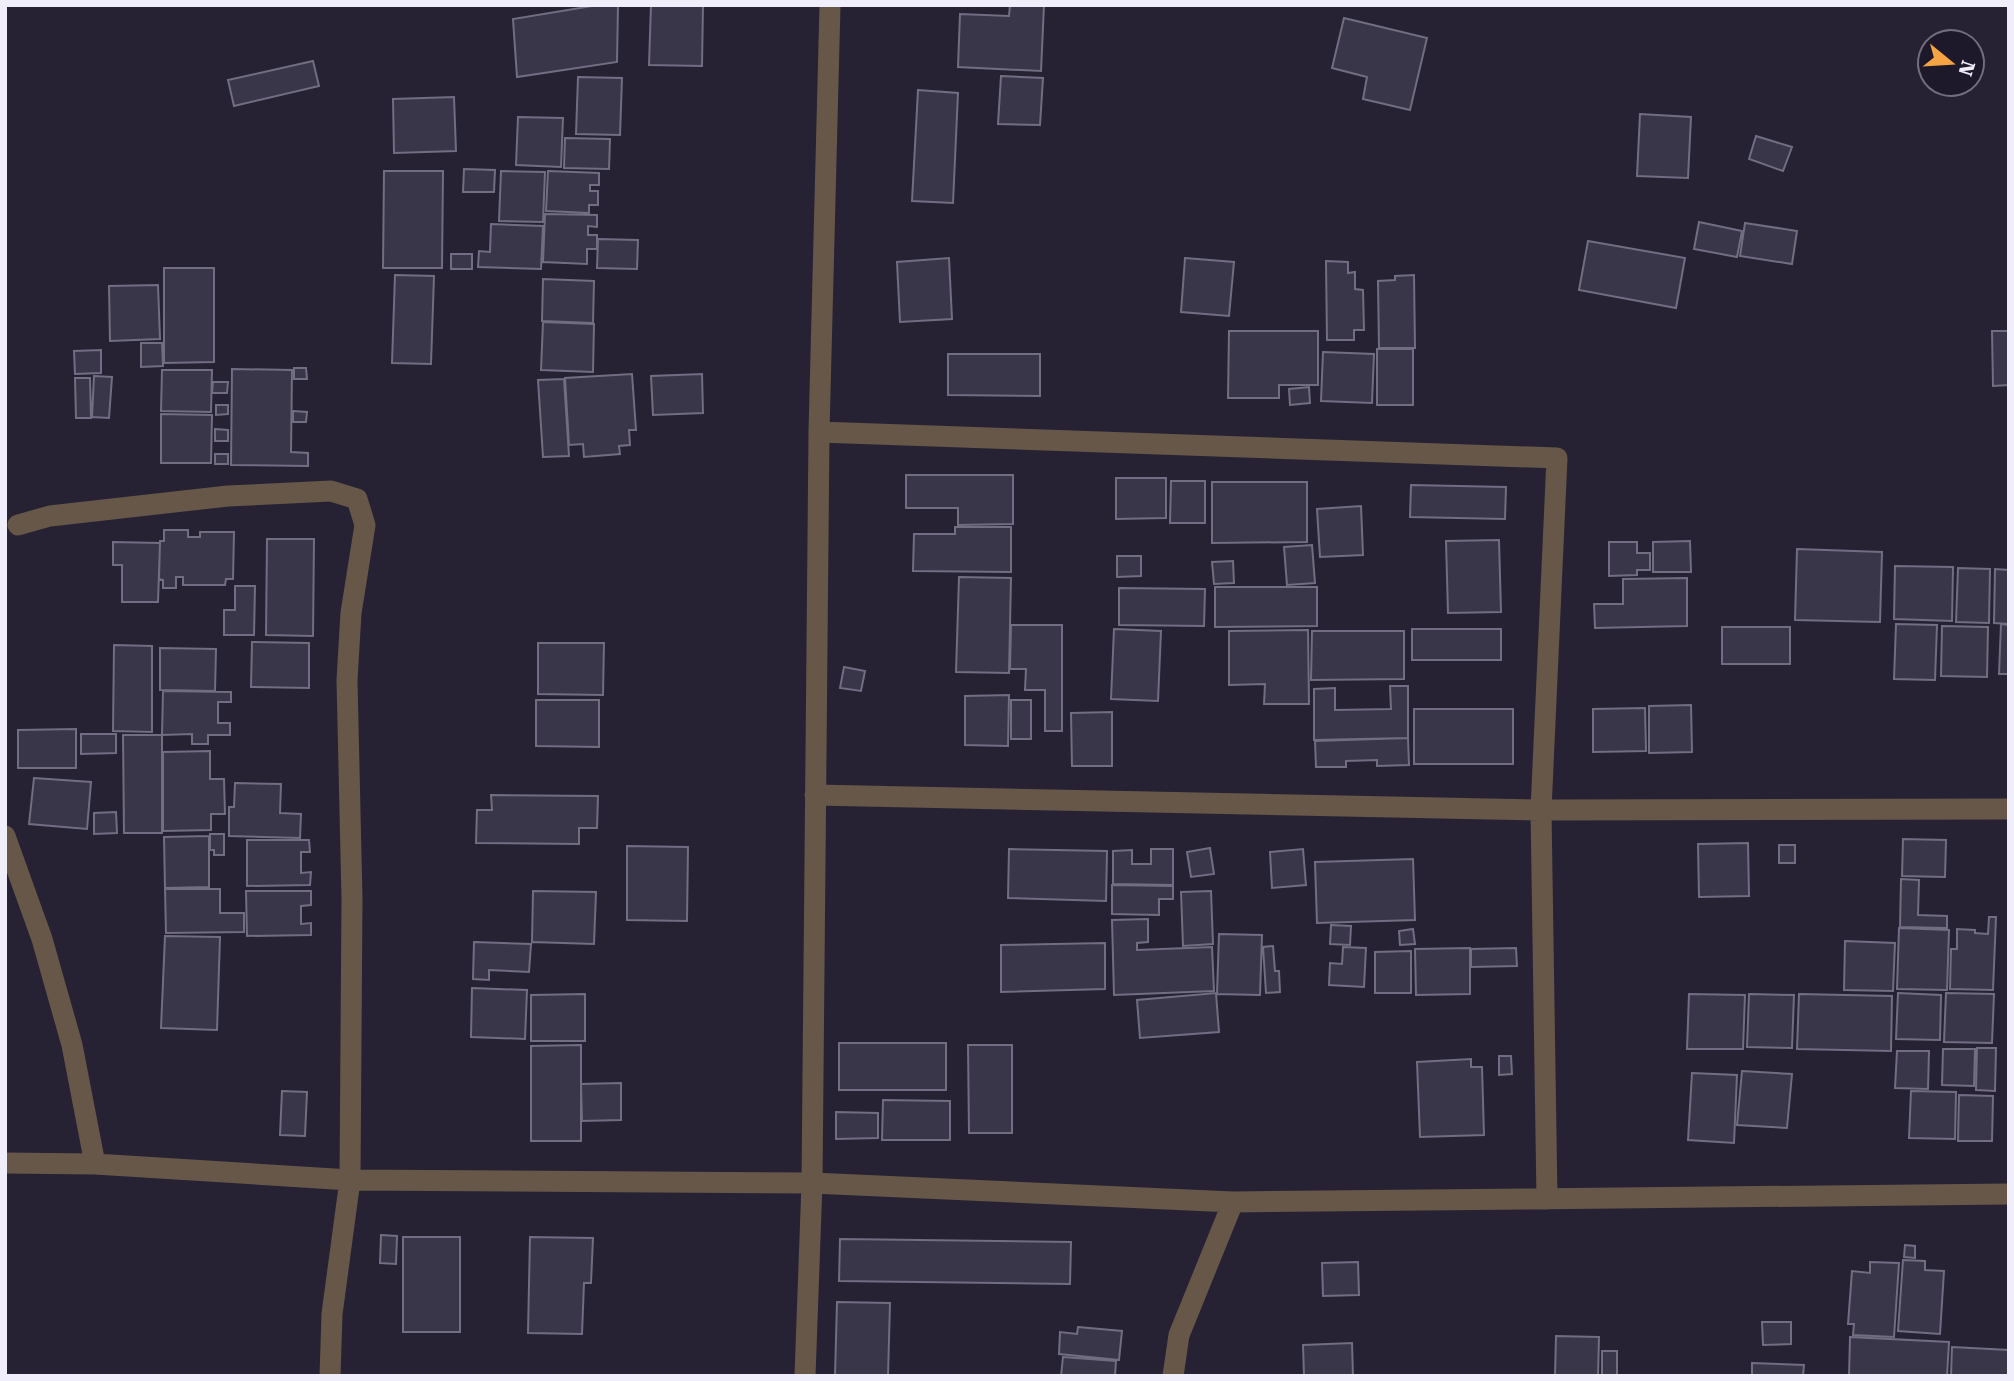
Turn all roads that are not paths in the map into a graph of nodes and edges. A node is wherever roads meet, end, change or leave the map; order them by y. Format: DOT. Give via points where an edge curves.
graph roads {
  1 [pos="830,5"];
  2 [pos="818,432"];
  3 [pos="18,525"];
  4 [pos="815,795"];
  5 [pos="2009,809"];
  6 [pos="1541,810"];
  7 [pos="5,835"];
  8 [pos="5,1163"];
  9 [pos="95,1164"];
  10 [pos="350,1180"];
  11 [pos="812,1183"];
  12 [pos="2009,1194"];
  13 [pos="1547,1199"];
  14 [pos="1233,1202"];
  15 [pos="330,1376"];
  16 [pos="804,1376"];
  17 [pos="1172,1376"];
  1 -- 2 [label="street"];
  2 -- 4 [label="street"];
  2 -- 6 [label="street" via="1557,457"];
  3 -- 10 [label="street" via="50,516 228,496 331,491 358,499 365,525 351,613 347,680 352,898"];
  4 -- 6 [label="street"];
  4 -- 11 [label="street"];
  5 -- 6 [label="street"];
  6 -- 13 [label="street"];
  7 -- 9 [label="street" via="42,939 72,1045"];
  8 -- 9 [label="street"];
  9 -- 10 [label="street"];
  10 -- 11 [label="street"];
  10 -- 15 [label="street" via="332,1314"];
  11 -- 14 [label="street"];
  11 -- 16 [label="street"];
  12 -- 13 [label="street"];
  13 -- 14 [label="street"];
  14 -- 17 [label="street" via="1179,1335"];
}
